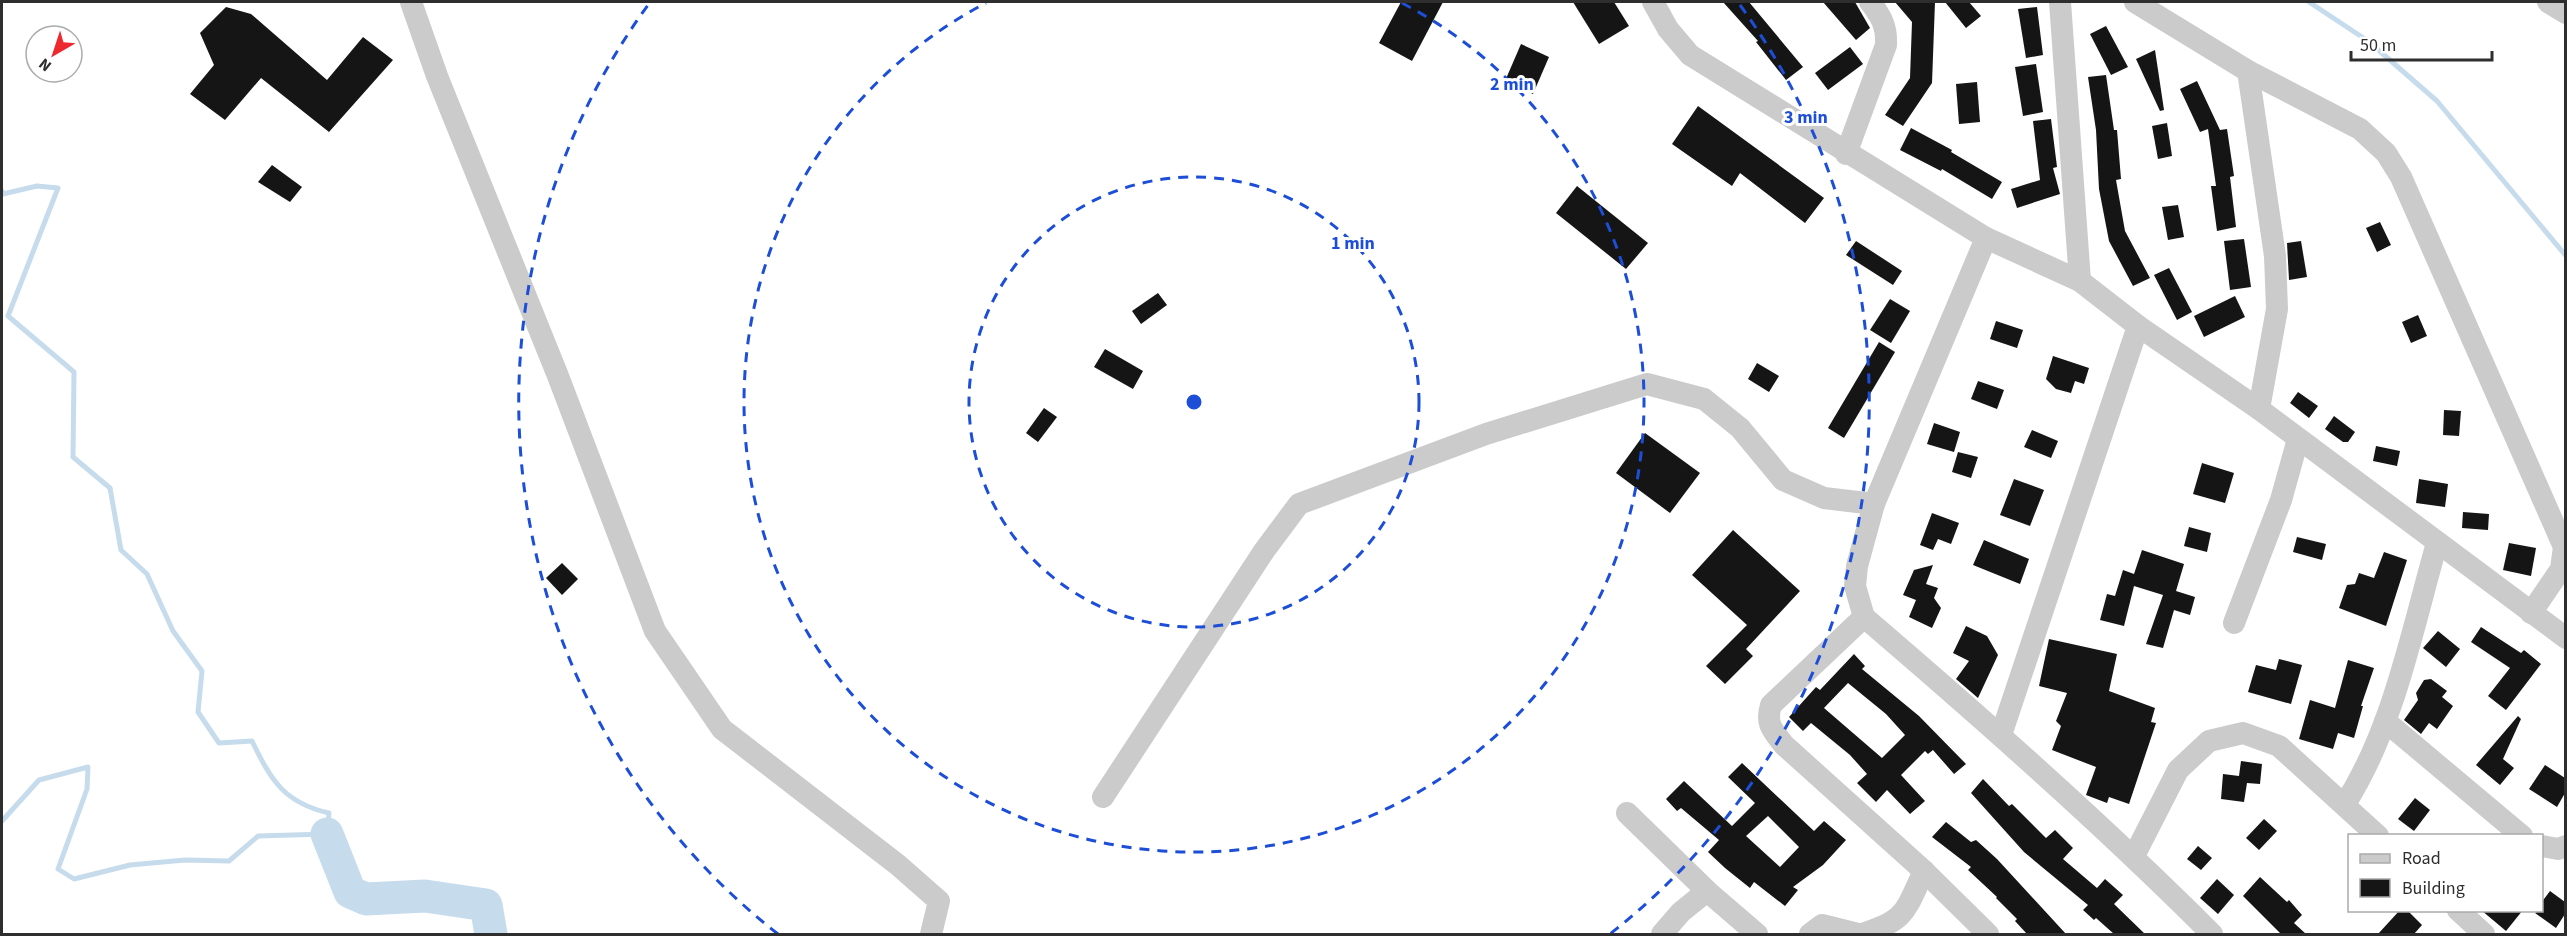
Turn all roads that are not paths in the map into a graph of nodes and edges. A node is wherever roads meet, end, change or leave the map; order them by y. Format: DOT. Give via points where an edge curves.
graph roads {
  1 [pos="411,2"];
  2 [pos="1653,2"];
  3 [pos="1870,2"];
  4 [pos="2060,2"];
  5 [pos="2135,2"];
  6 [pos="2548,2"];
  7 [pos="2565,13"];
  8 [pos="2248,71"];
  9 [pos="1846,154"];
  10 [pos="1986,238"];
  11 [pos="2080,281"];
  12 [pos="2138,326"];
  13 [pos="2259,409"];
  14 [pos="2298,439"];
  15 [pos="1874,504"];
  16 [pos="2437,543"];
  17 [pos="2531,613"];
  18 [pos="1864,616"];
  19 [pos="2234,622"];
  20 [pos="2565,638"];
  21 [pos="2385,721"];
  22 [pos="2001,735"];
  23 [pos="1103,797"];
  24 [pos="2345,804"];
  25 [pos="1627,813"];
  26 [pos="2376,834"];
  27 [pos="2520,834"];
  28 [pos="2543,846"];
  29 [pos="2565,846"];
  30 [pos="2134,856"];
  31 [pos="1924,871"];
  32 [pos="1707,891"];
  33 [pos="2460,912"];
  34 [pos="931,934"];
  35 [pos="1662,934"];
  36 [pos="1757,934"];
  37 [pos="1810,934"];
  38 [pos="1860,934"];
  39 [pos="1988,934"];
  40 [pos="2212,934"];
  41 [pos="2484,934"];
  1 -- 34 [label="street" via="655,631 722,729 939,901"];
  2 -- 9 [label="street" via="1668,29 1690,55"];
  3 -- 9 [label="street" via="1882,16 1886,45"];
  4 -- 11 [label="street"];
  5 -- 8 [label="street"];
  6 -- 7 [label="street"];
  8 -- 13 [label="street" via="2275,256 2277,309"];
  8 -- 17 [label="street" via="2360,129 2385,153 2401,177 2564,547 2561,569"];
  9 -- 10 [label="street"];
  10 -- 11 [label="street"];
  10 -- 15 [label="street"];
  11 -- 12 [label="street"];
  12 -- 13 [label="street"];
  12 -- 22 [label="street"];
  13 -- 14 [label="street"];
  14 -- 16 [label="street"];
  14 -- 19 [label="street" via="2281,500"];
  15 -- 18 [label="street" via="1855,586"];
  15 -- 23 [label="street" via="1824,498 1783,480 1740,428 1704,399 1647,384 1486,434 1299,504"];
  16 -- 17 [label="street"];
  16 -- 21 [label="street"];
  17 -- 20 [label="street"];
  18 -- 22 [label="street"];
  18 -- 31 [label="street" via="1771,705 1767,717 1784,746"];
  21 -- 24 [label="street" via="2364,773"];
  21 -- 27 [label="street"];
  22 -- 30 [label="street"];
  24 -- 26 [label="street"];
  24 -- 30 [label="street" via="2279,746 2243,733 2226,735 2208,741 2178,770"];
  25 -- 32 [label="street"];
  28 -- 29 [label="street"];
  30 -- 40 [label="street"];
  31 -- 38 [label="street" via="1900,917 1889,926"];
  31 -- 39 [label="street"];
  32 -- 35 [label="street"];
  32 -- 36 [label="street"];
  33 -- 41 [label="street"];
  37 -- 38 [label="street" via="1822,925"];
}
